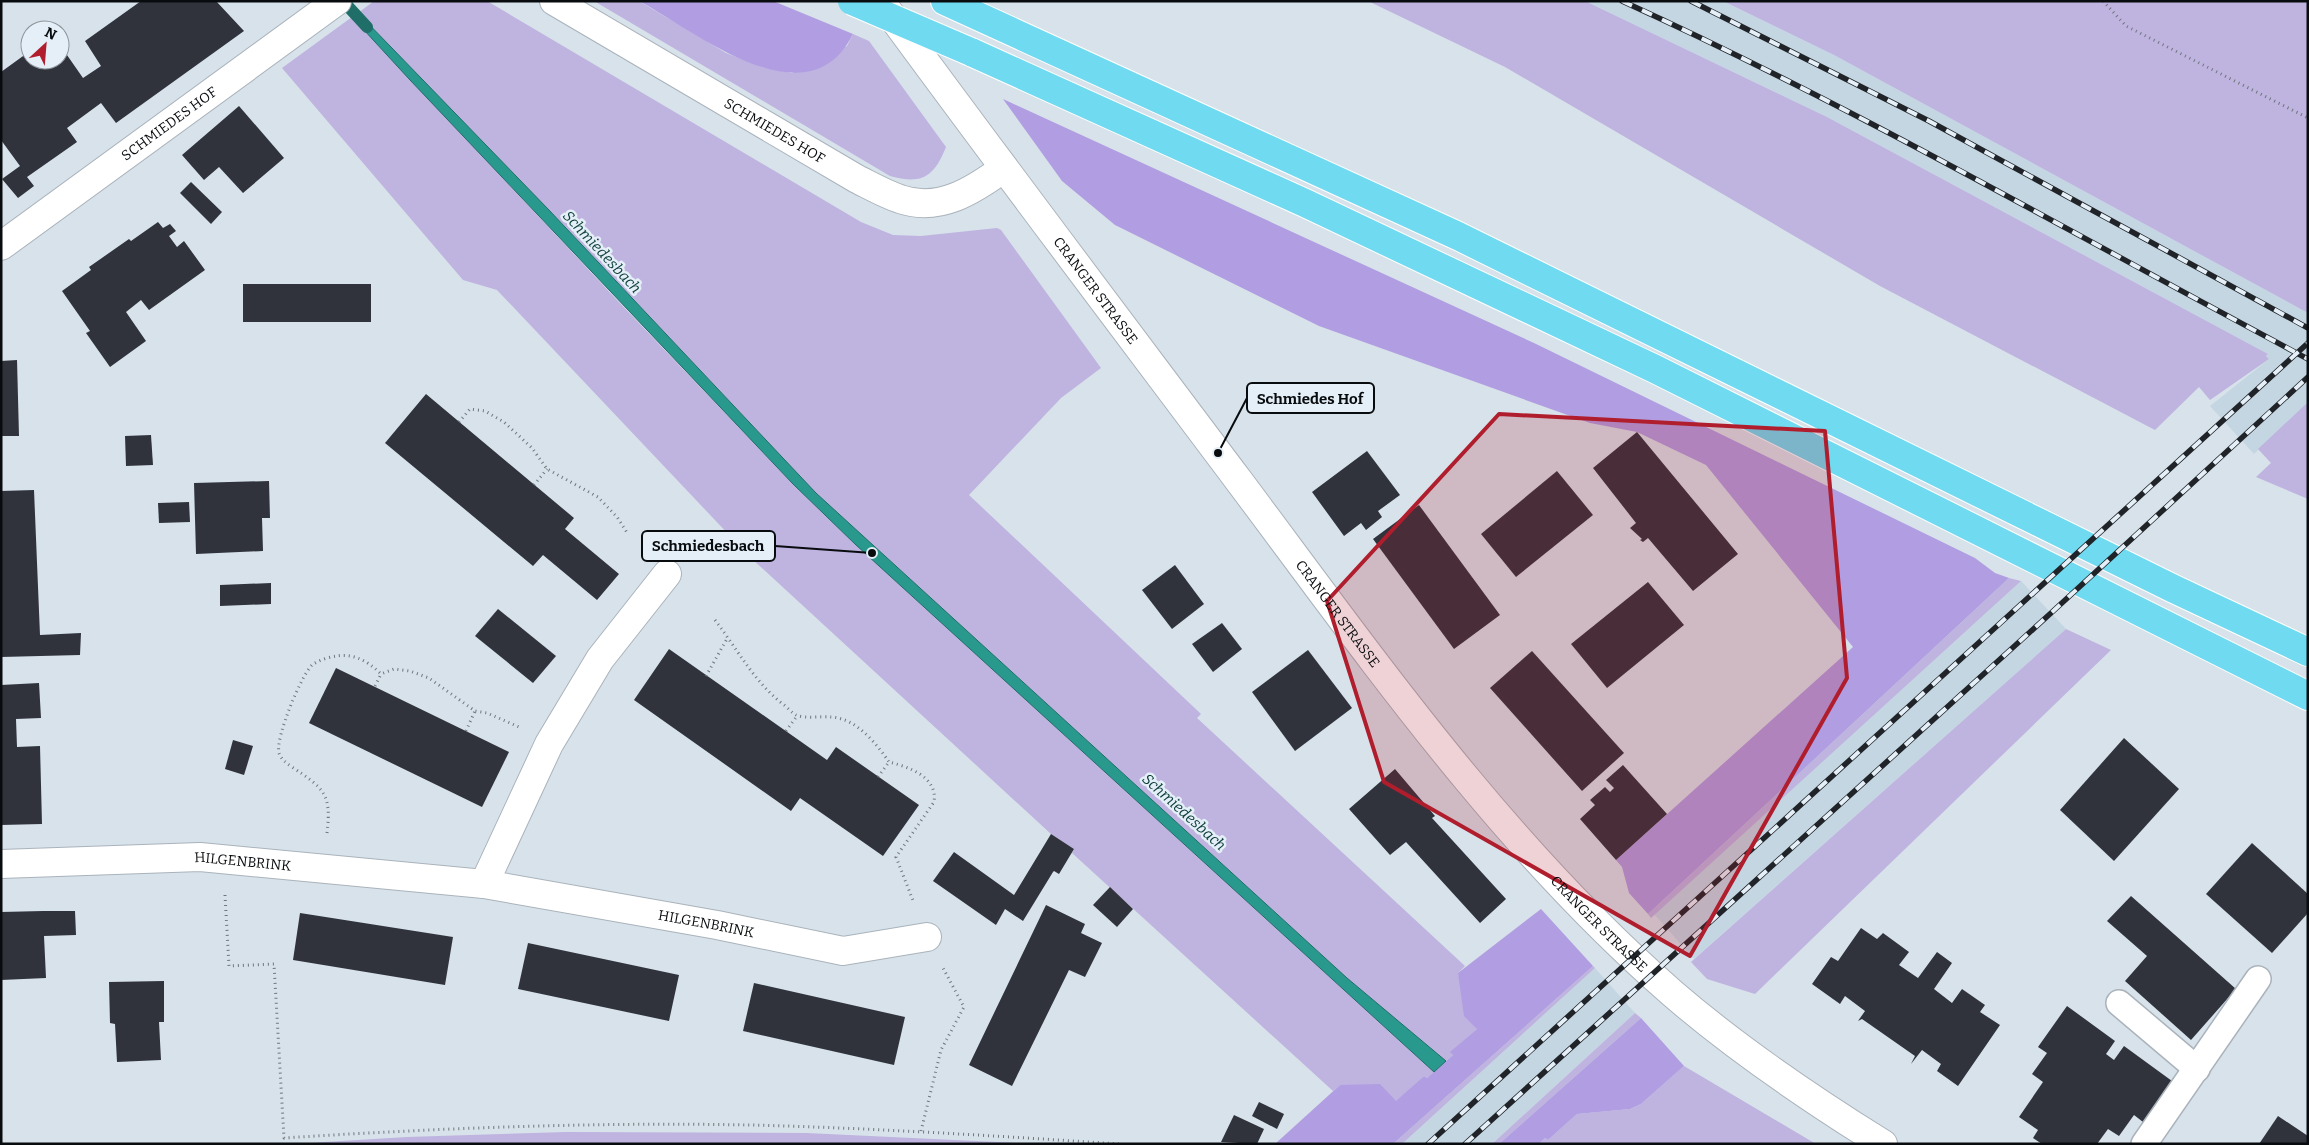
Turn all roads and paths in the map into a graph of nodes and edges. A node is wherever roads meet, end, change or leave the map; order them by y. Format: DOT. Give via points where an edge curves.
graph roads {
  1 [pos="554,1"];
  2 [pos="852,1"];
  3 [pos="881,1"];
  4 [pos="945,1"];
  5 [pos="2103,1"];
  6 [pos="333,4"];
  7 [pos="2308,118"];
  8 [pos="1004,168"];
  9 [pos="1,246"];
  10 [pos="459,422"];
  11 [pos="547,469"];
  12 [pos="534,485"];
  13 [pos="628,534"];
  14 [pos="667,574"];
  15 [pos="715,620"];
  16 [pos="728,637"];
  17 [pos="2308,652"];
  18 [pos="380,674"];
  19 [pos="706,676"];
  20 [pos="374,686"];
  21 [pos="2308,696"];
  22 [pos="475,711"];
  23 [pos="797,715"];
  24 [pos="466,731"];
  25 [pos="786,731"];
  26 [pos="549,744"];
  27 [pos="889,762"];
  28 [pos="878,776"];
  29 [pos="222,859"];
  30 [pos="1,864"];
  31 [pos="323,869"];
  32 [pos="484,884"];
  33 [pos="926,937"];
  34 [pos="2258,979"];
  35 [pos="2119,1004"];
  36 [pos="2197,1068"];
  37 [pos="921,1131"];
  38 [pos="1120,1144"];
  39 [pos="1883,1144"];
  40 [pos="2144,1144"];
  1 -- 8 [label="street, SCHMIEDES HOF" via="857,179 901,200 928,204 961,196"];
  2 -- 21 [label="highway, bridge" via="1305,203 1655,369"];
  3 -- 8 [label="street, CRANGER STRASSE"];
  4 -- 17 [label="highway" via="1458,236"];
  5 -- 7 [label="path" via="2126,26"];
  6 -- 9 [label="street, SCHMIEDES HOF"];
  8 -- 39 [label="street, CRANGER STRASSE" via="1396,691 1523,844 1587,912 1671,992 1750,1055"];
  10 -- 11 [label="path" via="470,409 485,411 504,422 532,448"];
  11 -- 12 [label="path"];
  11 -- 13 [label="path" via="598,496 618,517"];
  14 -- 26 [label="street" via="600,659"];
  15 -- 16 [label="path"];
  16 -- 19 [label="path"];
  16 -- 23 [label="path" via="768,693"];
  18 -- 20 [label="path"];
  18 -- 22 [label="path" via="394,669 429,678"];
  18 -- 31 [label="path" via="359,658 344,654 314,664 306,672 279,739 279,752 284,761 315,782 325,794 330,811"];
  22 -- 24 [label="path"];
  22 -- 26 [label="path" via="503,719"];
  23 -- 25 [label="path"];
  23 -- 27 [label="path" via="834,717 855,726 873,739"];
  26 -- 32 [label="street"];
  27 -- 28 [label="path"];
  27 -- 33 [label="path" via="907,767 931,782 936,792 934,802 896,857"];
  29 -- 30 [label="street, HILGENBRINK"];
  29 -- 31 [label="street, HILGENBRINK"];
  29 -- 37 [label="path" via="229,966 274,964 284,1138 442,1128 588,1125 749,1125"];
  31 -- 32 [label="street, HILGENBRINK"];
  32 -- 33 [label="street, HILGENBRINK" via="718,925 844,951"];
  33 -- 37 [label="path" via="964,1007 940,1050"];
  34 -- 36 [label="lane"];
  35 -- 36 [label="lane"];
  36 -- 40 [label="lane"];
  37 -- 38 [label="path"];
}
